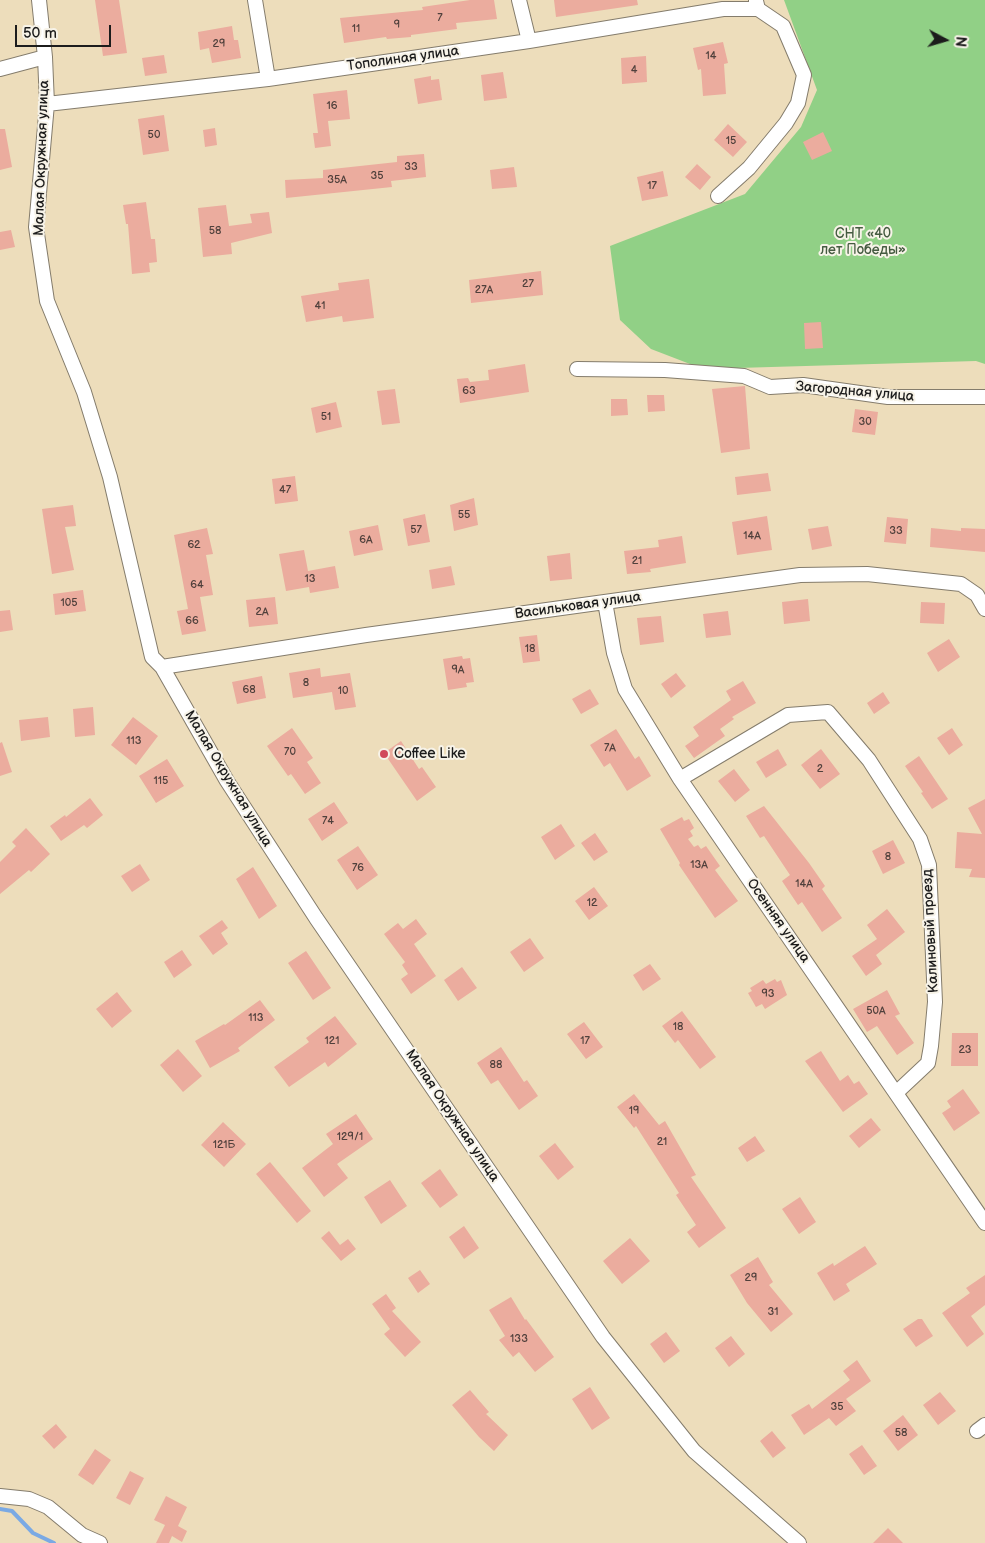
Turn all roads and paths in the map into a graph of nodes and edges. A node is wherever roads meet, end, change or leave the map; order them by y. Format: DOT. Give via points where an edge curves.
graph roads {
  1 [pos="39,0"];
  2 [pos="255,0"];
  3 [pos="519,0"];
  4 [pos="757,4"];
  5 [pos="529,41"];
  6 [pos="45,57"];
  7 [pos="0,69"];
  8 [pos="268,79"];
  9 [pos="46,104"];
  10 [pos="718,196"];
  11 [pos="577,369"];
  12 [pos="985,397"];
  13 [pos="605,602"];
  14 [pos="985,609"];
  15 [pos="162,667"];
  16 [pos="680,779"];
  17 [pos="896,1093"];
  18 [pos="985,1223"];
  19 [pos="0,1496"];
  20 [pos="100,1543"];
  21 [pos="799,1543"];
  1 -- 6 [label="street, Малая Окружная улица"];
  2 -- 8 [label="street"];
  3 -- 5 [label="street"];
  4 -- 5 [label="street, Тополиная улица"];
  4 -- 10 [label="street" via="783,26 804,75 798,103 786,123 749,168"];
  5 -- 8 [label="street, Тополиная улица"];
  6 -- 7 [label="street"];
  6 -- 9 [label="street, Малая Окружная улица"];
  8 -- 9 [label="street, Тополиная улица"];
  9 -- 15 [label="street, Малая Окружная улица" via="36,227 47,301 84,392 110,478 152,657"];
  11 -- 12 [label="street, Загородная улица" via="665,370 744,376 770,387 803,385 888,398"];
  13 -- 14 [label="street, Васильковая улица" via="800,575 867,574 962,584 977,595"];
  13 -- 15 [label="street, Васильковая улица"];
  13 -- 16 [label="street, Осенняя улица" via="614,653 625,689"];
  15 -- 21 [label="street, Малая Окружная улица" via="227,781 316,918 603,1337 694,1451"];
  16 -- 17 [label="street, Осенняя улица"];
  16 -- 17 [label="street, Калиновый проезд" via="788,715 828,712 869,760 920,839 929,865 935,1002 931,1046 928,1063"];
  17 -- 18 [label="street, Осенняя улица"];
  19 -- 20 [label="street" via="28,1499 48,1507 82,1534"];
}
